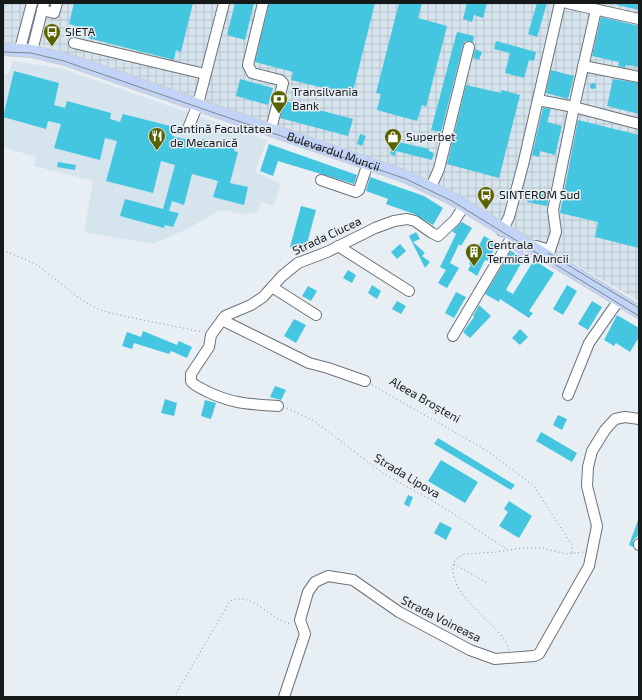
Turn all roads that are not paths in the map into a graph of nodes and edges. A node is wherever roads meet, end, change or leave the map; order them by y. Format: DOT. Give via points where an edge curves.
graph roads {
  1 [pos="32,3"];
  2 [pos="57,3"];
  3 [pos="224,3"];
  4 [pos="262,3"];
  5 [pos="560,3"];
  6 [pos="567,3"];
  7 [pos="43,6"];
  8 [pos="596,10"];
  9 [pos="639,19"];
  10 [pos="74,43"];
  11 [pos="469,47"];
  12 [pos="3,49"];
  13 [pos="26,50"];
  14 [pos="583,66"];
  15 [pos="205,74"];
  16 [pos="639,77"];
  17 [pos="538,100"];
  18 [pos="198,104"];
  19 [pos="574,107"];
  20 [pos="639,124"];
  21 [pos="189,126"];
  22 [pos="271,129"];
  23 [pos="368,163"];
  24 [pos="321,180"];
  25 [pos="431,187"];
  26 [pos="464,206"];
  27 [pos="506,232"];
  28 [pos="338,246"];
  29 [pos="535,249"];
  30 [pos="272,288"];
  31 [pos="409,291"];
  32 [pos="619,300"];
  33 [pos="639,312"];
  34 [pos="316,315"];
  35 [pos="222,320"];
  36 [pos="453,336"];
  37 [pos="365,382"];
  38 [pos="568,395"];
  39 [pos="278,406"];
  40 [pos="639,419"];
  41 [pos="284,697"];
  1 -- 13 [label="street"];
  2 -- 7 [label="street" via="54,13"];
  3 -- 15 [label="street"];
  4 -- 22 [label="street" via="248,65 252,73 283,83"];
  5 -- 17 [label="street"];
  6 -- 8 [label="street"];
  7 -- 13 [label="street"];
  8 -- 9 [label="street"];
  8 -- 14 [label="street"];
  10 -- 15 [label="street"];
  11 -- 25 [label="street" via="439,169"];
  12 -- 13 [label="main road, Bulevardul Muncii"];
  13 -- 18 [label="main road, Bulevardul Muncii" via="66,59"];
  14 -- 16 [label="street"];
  14 -- 19 [label="street"];
  15 -- 18 [label="street"];
  17 -- 19 [label="street"];
  17 -- 27 [label="street"];
  18 -- 21 [label="street"];
  18 -- 22 [label="main road, Bulevardul Muncii"];
  19 -- 20 [label="street"];
  19 -- 29 [label="street" via="553,210 556,237 550,250 536,246"];
  22 -- 23 [label="main road, Bulevardul Muncii"];
  23 -- 24 [label="street" via="359,190 356,192"];
  23 -- 25 [label="main road, Bulevardul Muncii"];
  25 -- 26 [label="main road, Bulevardul Muncii"];
  26 -- 27 [label="main road, Bulevardul Muncii"];
  26 -- 28 [label="street, Strada Ciucea" via="438,236 415,220 401,220 375,228"];
  27 -- 29 [label="main road, Bulevardul Muncii"];
  27 -- 36 [label="street"];
  28 -- 30 [label="street, Strada Ciucea" via="298,263"];
  28 -- 31 [label="street"];
  29 -- 32 [label="main road, Bulevardul Muncii"];
  30 -- 34 [label="street"];
  30 -- 35 [label="street, Strada Ciucea" via="257,302 229,313"];
  32 -- 33 [label="main road, Bulevardul Muncii"];
  32 -- 38 [label="street" via="589,344"];
  35 -- 37 [label="street" via="309,363"];
  35 -- 39 [label="street, Strada Ciucea" via="192,374 192,384 232,402"];
  40 -- 41 [label="street, Strada Voineasa" via="615,419 592,451 588,467 588,486 596,520 596,537 586,575 543,650 534,656 495,659 456,644 399,612 353,580 328,576 315,582 308,592 300,621 305,634"];
}
